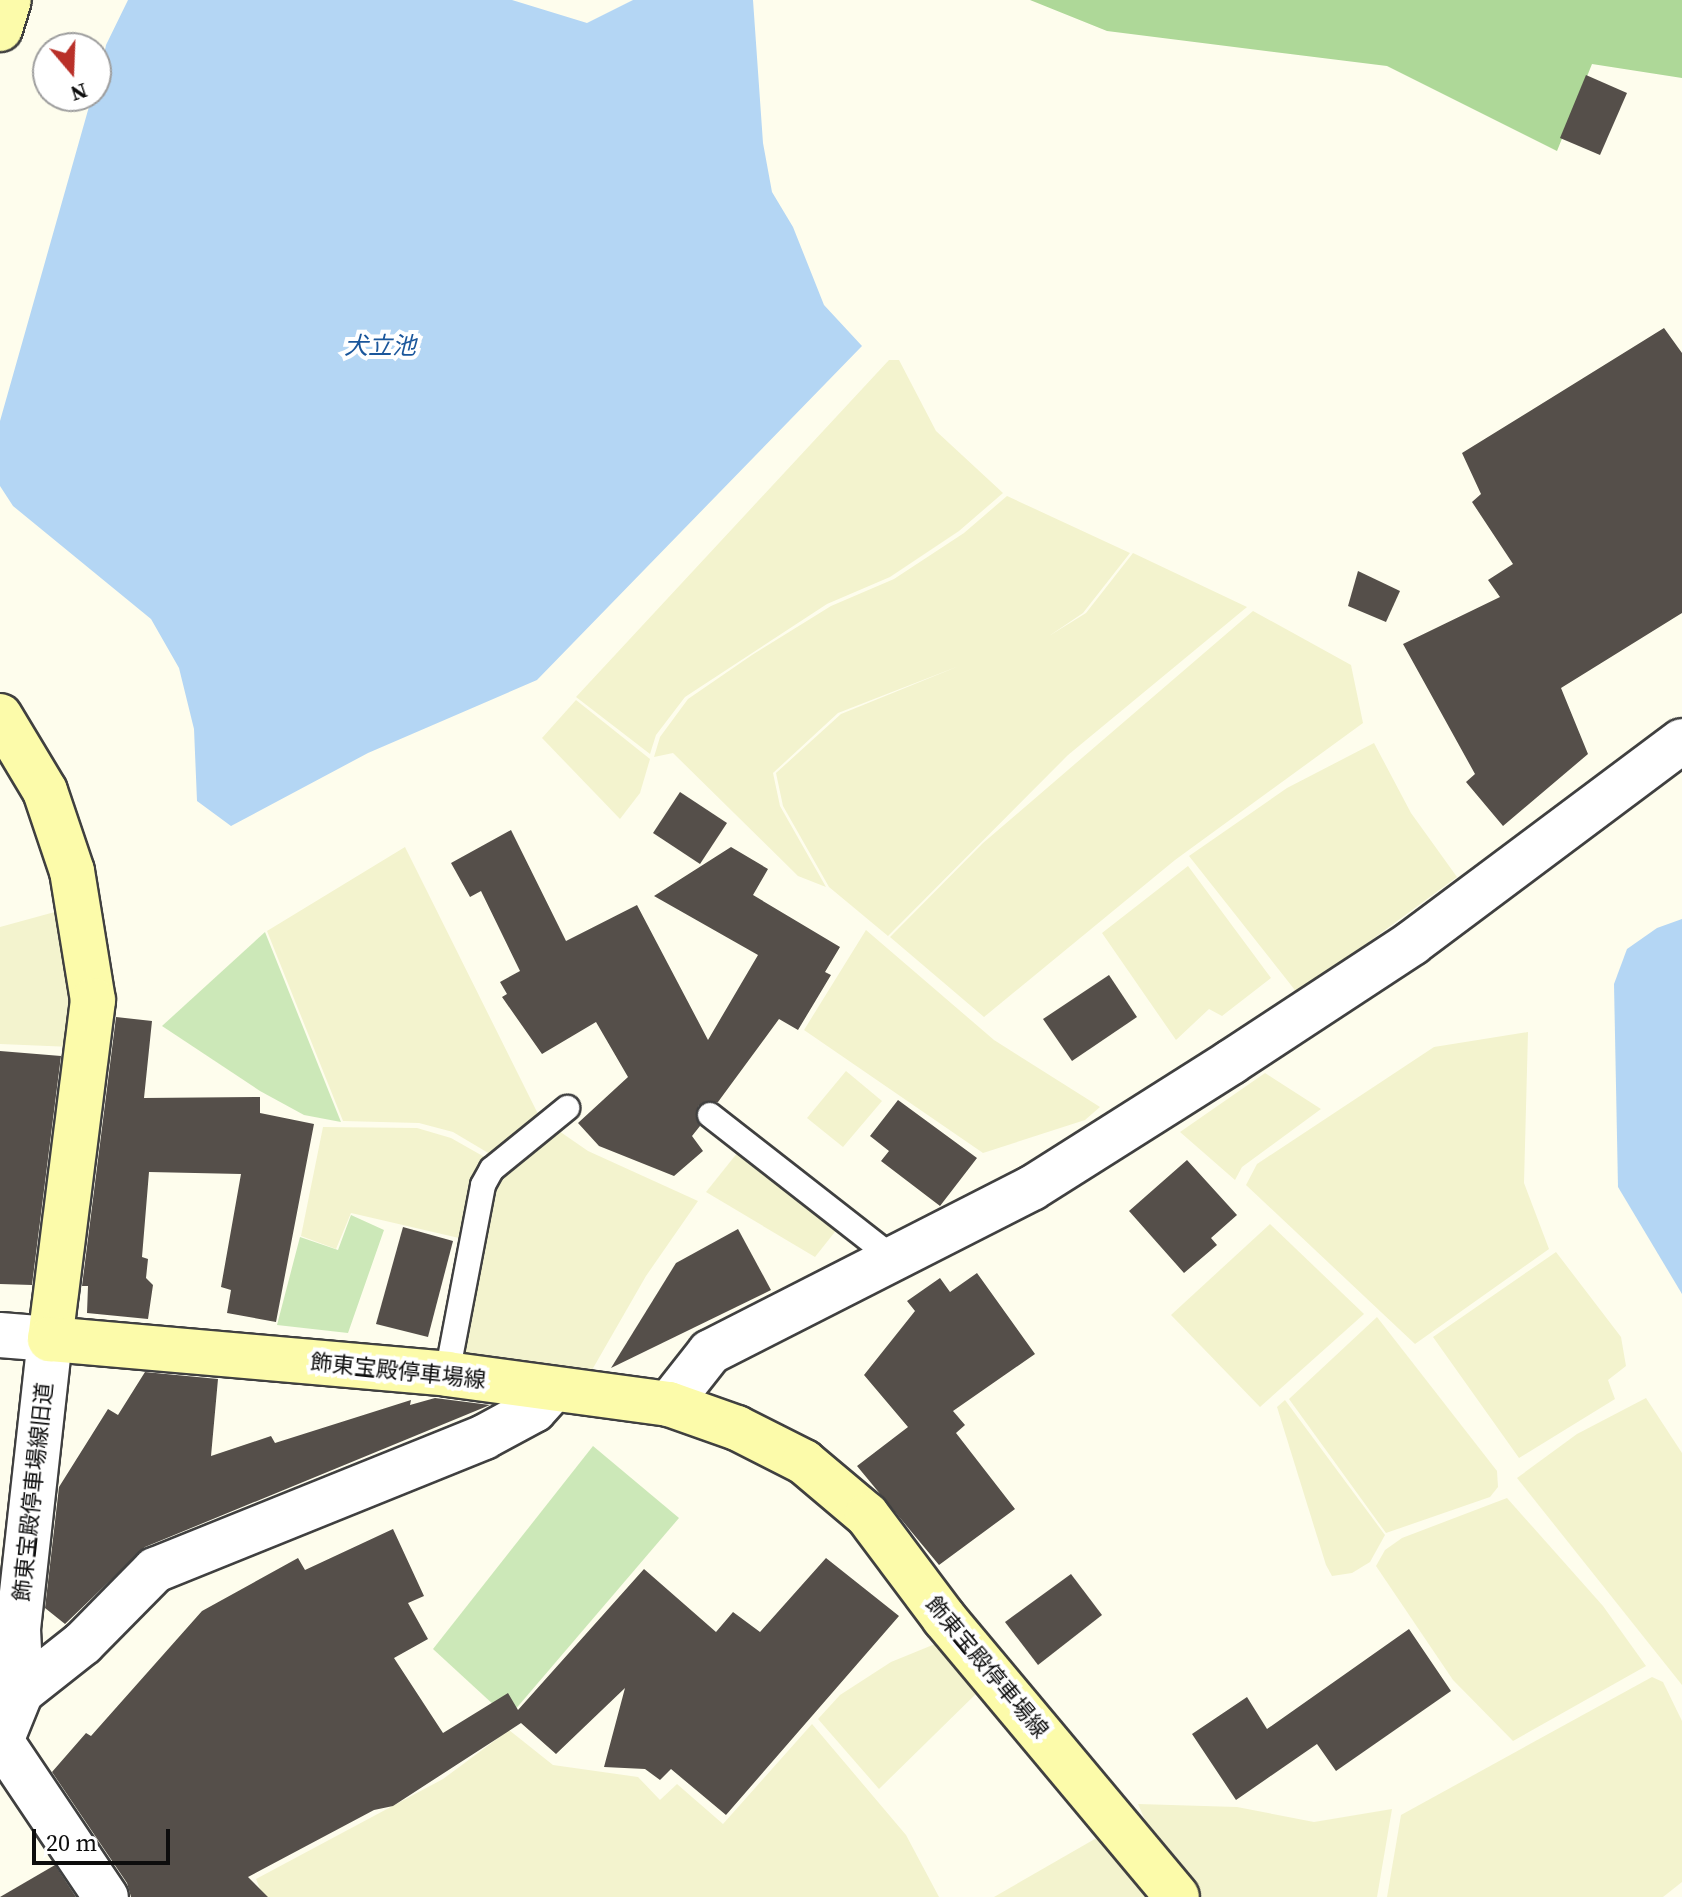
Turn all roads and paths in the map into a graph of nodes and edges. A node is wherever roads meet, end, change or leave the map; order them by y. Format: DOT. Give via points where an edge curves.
graph roads {
  1 [pos="9,0"];
  2 [pos="0,29"];
  3 [pos="0,716"];
  4 [pos="1682,741"];
  5 [pos="567,1108"];
  6 [pos="710,1115"];
  7 [pos="894,1259"];
  8 [pos="0,1335"];
  9 [pos="50,1339"];
  10 [pos="447,1374"];
  11 [pos="553,1389"];
  12 [pos="669,1404"];
  13 [pos="10,1690"];
  14 [pos="1,1744"];
  15 [pos="106,1897"];
  16 [pos="1177,1897"];
  1 -- 2 [label="main road"];
  3 -- 9 [label="main road" via="45,791 72,871 93,1000"];
  4 -- 7 [label="street" via="1412,943 1231,1062 1032,1188"];
  5 -- 10 [label="lane" via="492,1169 483,1185"];
  6 -- 7 [label="lane"];
  7 -- 12 [label="street" via="710,1352"];
  8 -- 9 [label="street"];
  9 -- 10 [label="main road, 飾東宝殿停車場線"];
  9 -- 13 [label="street, 飾東宝殿停車場線旧道"];
  10 -- 11 [label="main road, 飾東宝殿停車場線"];
  11 -- 12 [label="main road, 飾東宝殿停車場線"];
  11 -- 13 [label="street" via="534,1410 484,1437 155,1570 83,1643"];
  12 -- 16 [label="main road, 飾東宝殿停車場線" via="737,1428 804,1462 867,1515 944,1618"];
  13 -- 14 [label="street, 飾東宝殿停車場線旧道"];
  14 -- 15 [label="street, 飾東宝殿停車場線旧道"];
}
